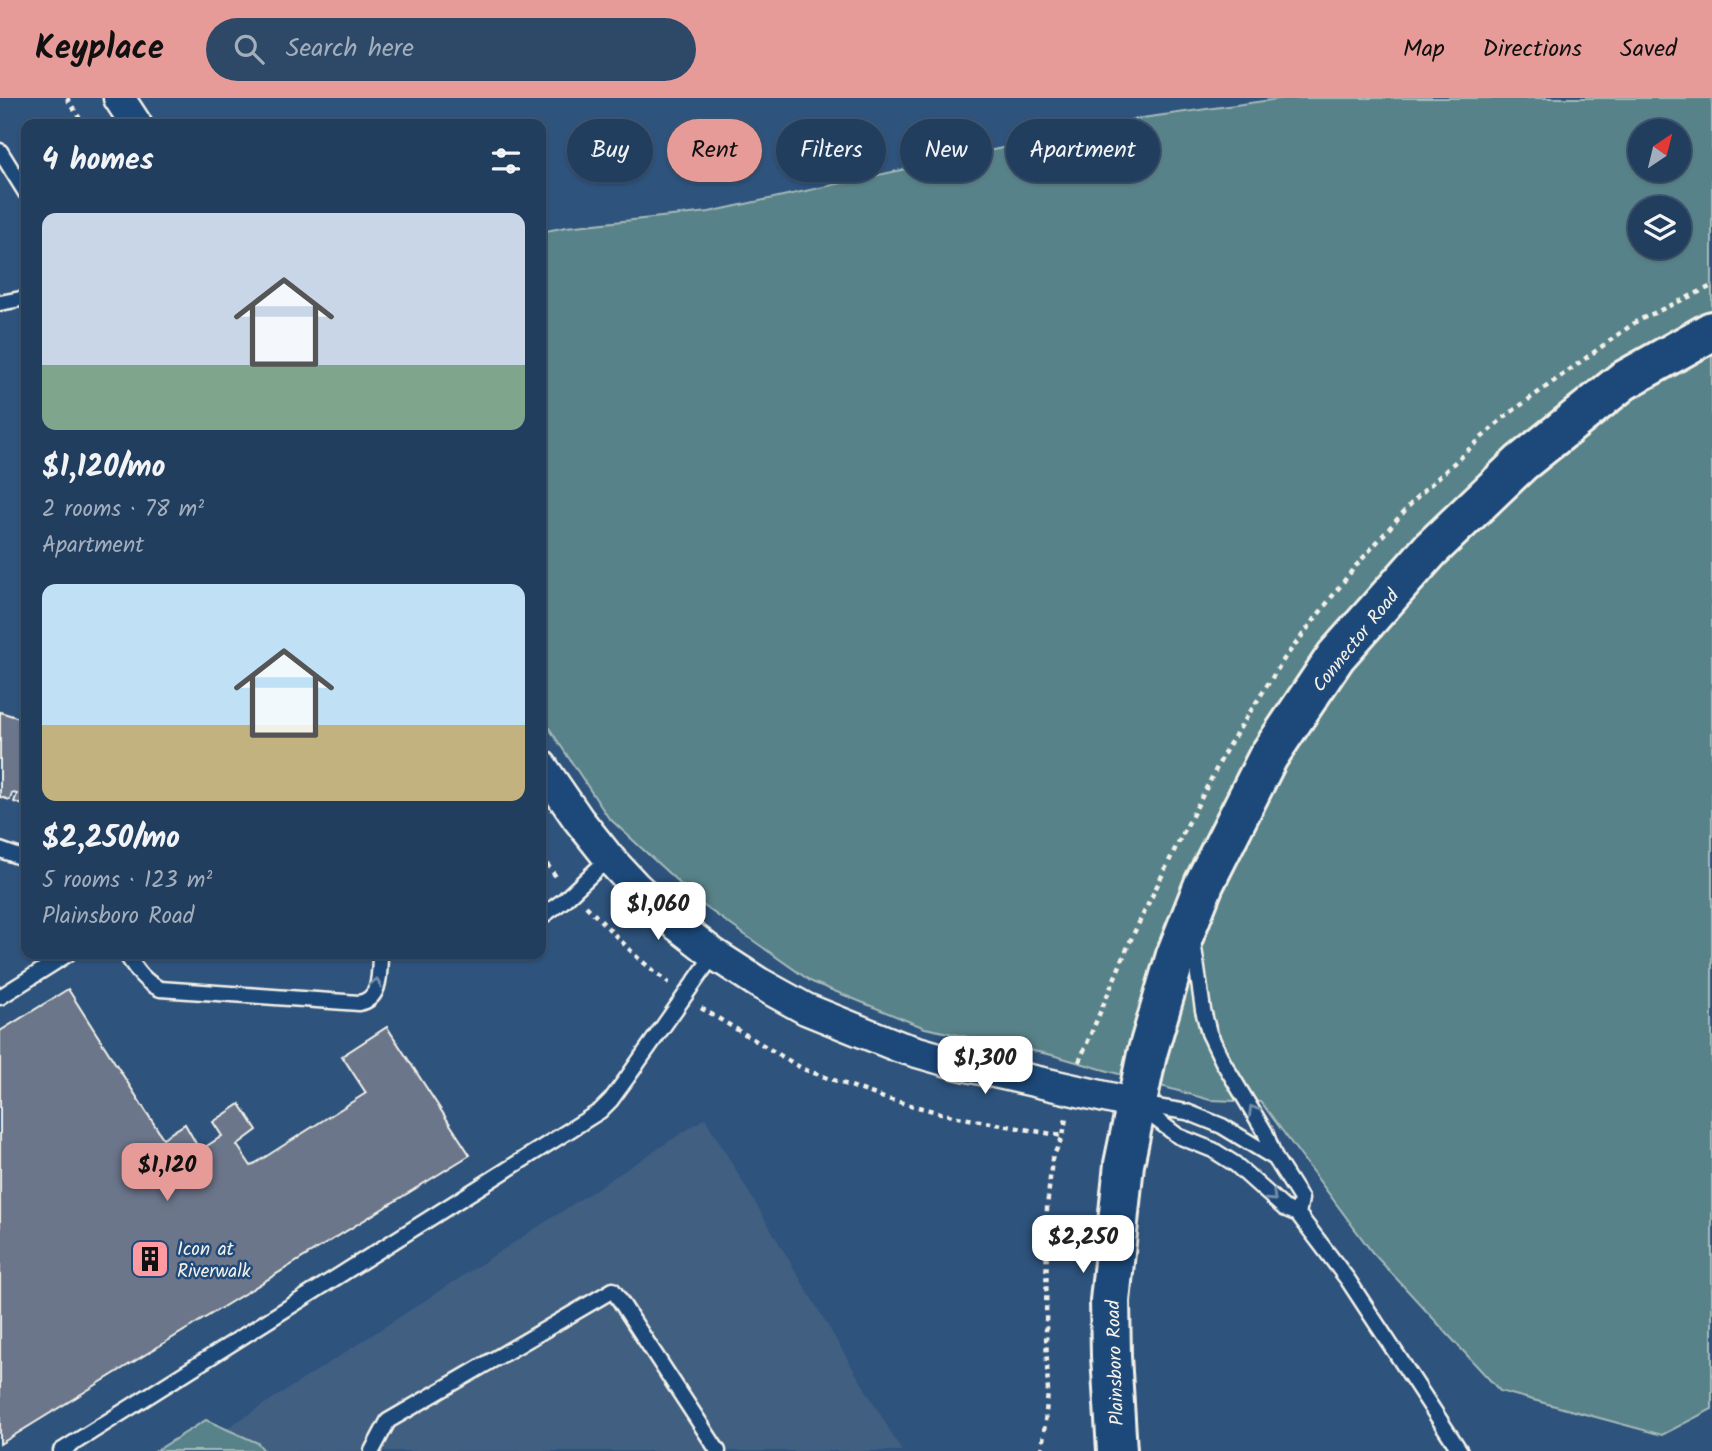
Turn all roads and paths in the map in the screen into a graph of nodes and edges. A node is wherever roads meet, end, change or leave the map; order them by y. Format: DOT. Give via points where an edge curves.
graph roads {
  1 [pos="67,98"];
  2 [pos="119,98"];
  3 [pos="80,119"];
  4 [pos="133,119"];
  5 [pos="0,151"];
  6 [pos="21,185"];
  7 [pos="21,299"];
  8 [pos="0,303"];
  9 [pos="1712,331"];
  10 [pos="546,776"];
  11 [pos="0,850"];
  12 [pos="21,857"];
  13 [pos="609,858"];
  14 [pos="546,913"];
  15 [pos="1190,920"];
  16 [pos="714,954"];
  17 [pos="60,959"];
  18 [pos="129,959"];
  19 [pos="380,959"];
  20 [pos="0,998"];
  21 [pos="1136,1104"];
  22 [pos="1275,1158"];
  23 [pos="1298,1214"];
  24 [pos="61,1451"];
  25 [pos="372,1451"];
  26 [pos="718,1451"];
  27 [pos="1117,1451"];
  28 [pos="1460,1451"];
  1 -- 3 [label="path"];
  2 -- 4 [label="street"];
  5 -- 6 [label="lane"];
  7 -- 8 [label="lane"];
  9 -- 15 [label="street, Connector Road" via="1623,381 1521,463 1431,549 1336,656 1268,757"];
  10 -- 13 [label="street"];
  11 -- 12 [label="lane"];
  13 -- 14 [label="lane"];
  13 -- 16 [label="street" via="678,926"];
  15 -- 21 [label="street, Connector Road" via="1175,954"];
  22 -- 15 [label="lane, one-way" via="1209,1033"];
  16 -- 21 [label="street" via="806,1009 900,1047"];
  16 -- 24 [label="lane" via="600,1111"];
  17 -- 20 [label="lane"];
  18 -- 19 [label="lane, one-way" via="142,977 160,989 359,1003 375,993"];
  21 -- 22 [label="lane" via="1187,1112 1222,1126"];
  21 -- 23 [label="lane, one-way" via="1178,1136 1235,1164 1284,1208"];
  21 -- 27 [label="street, Plainsboro Road" via="1124,1164 1110,1301"];
  22 -- 23 [label="lane" via="1301,1199"];
  23 -- 28 [label="lane" via="1348,1280"];
  25 -- 26 [label="lane" via="388,1422 614,1290"];
}
